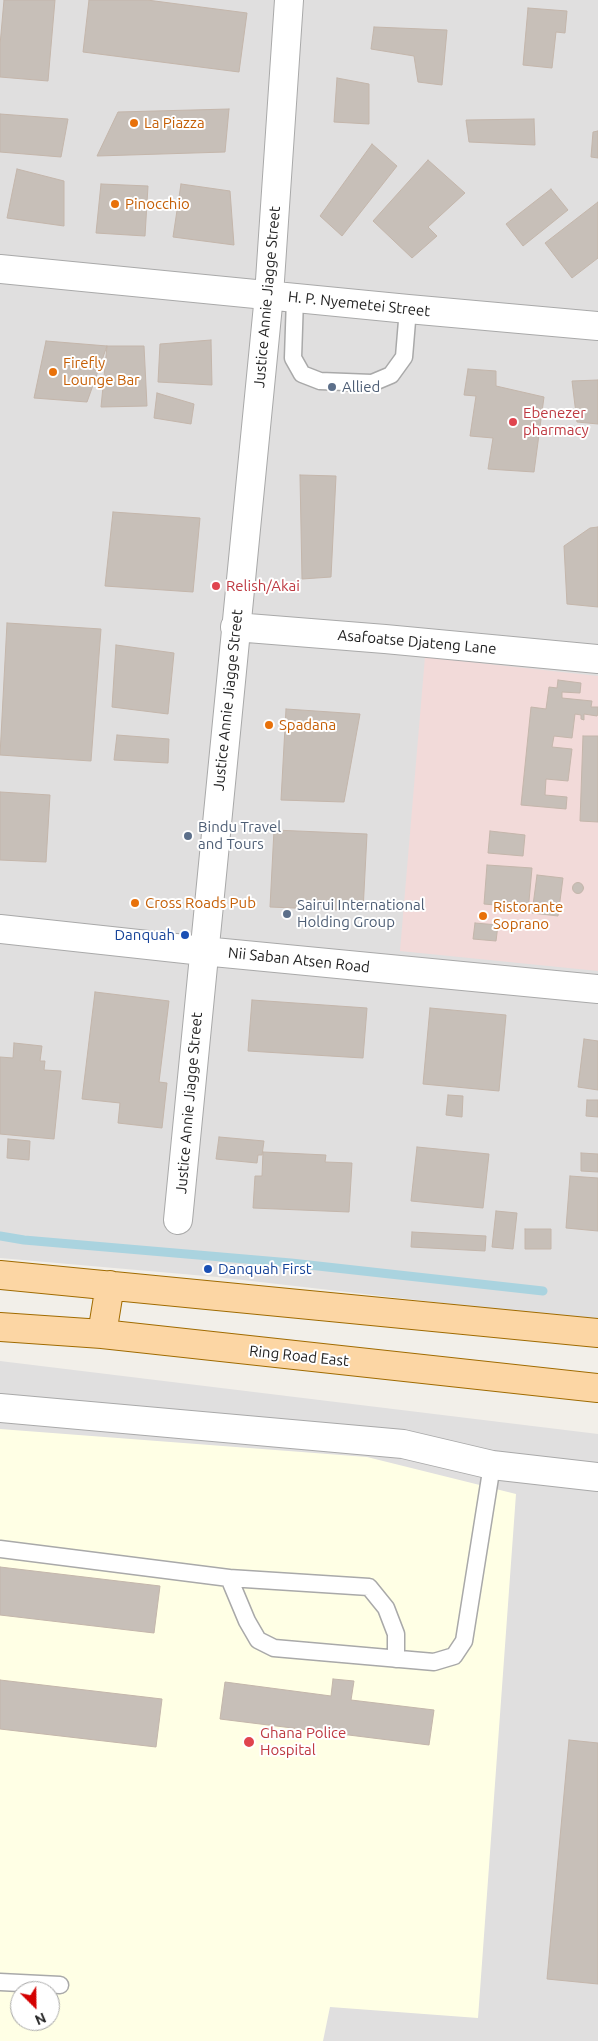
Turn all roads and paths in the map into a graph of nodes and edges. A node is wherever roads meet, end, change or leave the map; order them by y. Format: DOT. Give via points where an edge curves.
graph roads {
  1 [pos="289,0"];
  2 [pos="0,269"];
  3 [pos="282,296"];
  4 [pos="408,309"];
  5 [pos="598,326"];
  6 [pos="235,627"];
  7 [pos="598,660"];
  8 [pos="0,929"];
  9 [pos="203,951"];
  10 [pos="598,990"];
  11 [pos="178,1220"];
  12 [pos="0,1275"];
  13 [pos="110,1286"];
  14 [pos="0,1327"];
  15 [pos="598,1333"];
  16 [pos="102,1334"];
  17 [pos="598,1388"];
  18 [pos="0,1408"];
  19 [pos="492,1465"];
  20 [pos="598,1477"];
  21 [pos="0,1549"];
  22 [pos="229,1578"];
  23 [pos="396,1659"];
  1 -- 3 [label="street, Justice Annie Jiagge Street"];
  2 -- 3 [label="street, H. P. Nyemetei Street"];
  3 -- 4 [label="street, H. P. Nyemetei Street"];
  3 -- 4 [label="lane" via="293,358 302,374 320,381 372,383 391,375 404,357"];
  3 -- 6 [label="street, Justice Annie Jiagge Street"];
  4 -- 5 [label="street, H. P. Nyemetei Street"];
  6 -- 7 [label="street, Asafoatse Djateng Lane"];
  6 -- 9 [label="street, Justice Annie Jiagge Street"];
  8 -- 9 [label="street, Nii Saban Atsen Road"];
  9 -- 10 [label="street, Nii Saban Atsen Road"];
  9 -- 11 [label="street, Justice Annie Jiagge Street"];
  12 -- 13 [label="main road"];
  13 -- 15 [label="main road"];
  13 -- 16 [label="main road"];
  14 -- 16 [label="main road, Ring Road East"];
  16 -- 17 [label="main road, Ring Road East"];
  18 -- 19 [label="street" via="403,1444"];
  19 -- 20 [label="street"];
  19 -- 23 [label="lane" via="464,1641 454,1656 434,1662"];
  21 -- 22 [label="lane"];
  22 -- 23 [label="lane" via="258,1640 274,1648"];
  22 -- 23 [label="lane" via="368,1588 386,1608 396,1634"];
}
